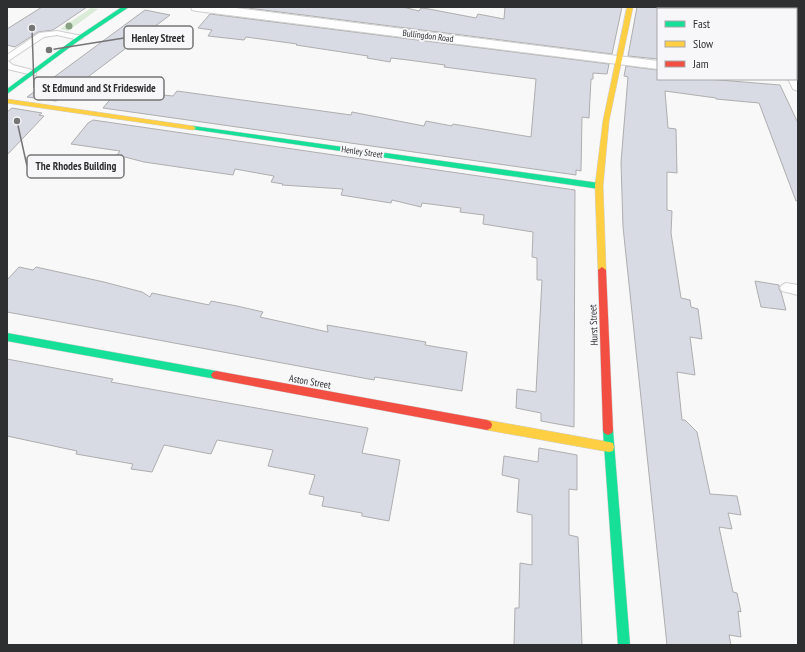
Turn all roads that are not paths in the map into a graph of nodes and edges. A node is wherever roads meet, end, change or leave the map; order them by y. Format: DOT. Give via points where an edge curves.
graph roads {
  1 [pos="126,7"];
  2 [pos="202,7"];
  3 [pos="630,7"];
  4 [pos="79,38"];
  5 [pos="7,59"];
  6 [pos="618,60"];
  7 [pos="7,63"];
  8 [pos="657,65"];
  9 [pos="33,73"];
  10 [pos="7,92"];
  11 [pos="7,101"];
  12 [pos="599,186"];
  13 [pos="786,288"];
  14 [pos="798,290"];
  15 [pos="7,337"];
  16 [pos="609,447"];
  17 [pos="624,645"];
  1 -- 4 [label="street"];
  2 -- 6 [label="street, Bullingdon Road" via="318,17"];
  3 -- 6 [label="street, Hurst Street"];
  4 -- 5 [label="lane" via="57,33 42,35"];
  4 -- 9 [label="street"];
  6 -- 8 [label="street, Bullingdon Road"];
  6 -- 12 [label="street, Hurst Street" via="606,121"];
  7 -- 9 [label="lane" via="10,67"];
  9 -- 10 [label="street"];
  11 -- 12 [label="street, Henley Street"];
  12 -- 16 [label="street, Hurst Street"];
  13 -- 14 [label="lane"];
  15 -- 16 [label="street, Aston Street"];
  16 -- 17 [label="street, Hurst Street"];
}
